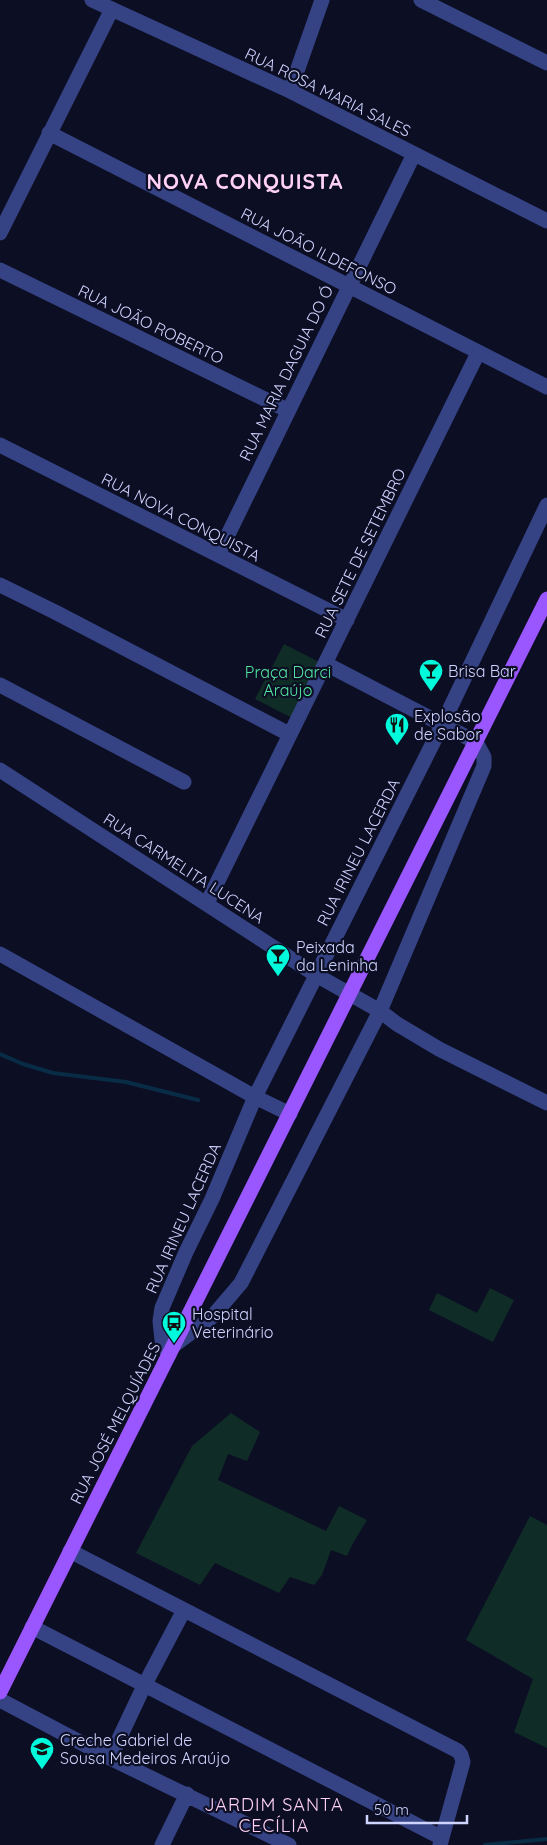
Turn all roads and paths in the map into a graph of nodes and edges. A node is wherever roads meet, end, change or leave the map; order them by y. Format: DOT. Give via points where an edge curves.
graph roads {
  1 [pos="92,0"];
  2 [pos="322,0"];
  3 [pos="421,0"];
  4 [pos="112,9"];
  5 [pos="547,63"];
  6 [pos="290,91"];
  7 [pos="49,133"];
  8 [pos="414,154"];
  9 [pos="547,220"];
  10 [pos="0,233"];
  11 [pos="0,270"];
  12 [pos="348,286"];
  13 [pos="478,353"];
  14 [pos="547,388"];
  15 [pos="288,410"];
  16 [pos="0,445"];
  17 [pos="547,505"];
  18 [pos="218,554"];
  19 [pos="0,585"];
  20 [pos="547,599"];
  21 [pos="347,620"];
  22 [pos="326,664"];
  23 [pos="0,684"];
  24 [pos="442,725"];
  25 [pos="290,734"];
  26 [pos="476,742"];
  27 [pos="0,770"];
  28 [pos="184,782"];
  29 [pos="207,903"];
  30 [pos="0,954"];
  31 [pos="316,974"];
  32 [pos="350,994"];
  33 [pos="380,1011"];
  34 [pos="255,1097"];
  35 [pos="547,1103"];
  36 [pos="289,1115"];
  37 [pos="171,1351"];
  38 [pos="70,1551"];
  39 [pos="184,1610"];
  40 [pos="32,1627"];
  41 [pos="144,1686"];
  42 [pos="0,1692"];
  43 [pos="0,1700"];
  44 [pos="110,1758"];
  45 [pos="187,1794"];
  46 [pos="441,1842"];
  47 [pos="162,1845"];
  48 [pos="288,1845"];
  1 -- 4 [label="street, RUA ROSA MARIA SALES"];
  2 -- 6 [label="street"];
  3 -- 5 [label="street"];
  4 -- 6 [label="street, RUA ROSA MARIA SALES"];
  4 -- 7 [label="street"];
  6 -- 8 [label="street, RUA ROSA MARIA SALES"];
  7 -- 10 [label="street"];
  7 -- 12 [label="street, RUA JOÃO ILDEFONSO"];
  8 -- 9 [label="street, RUA ROSA MARIA SALES"];
  8 -- 12 [label="street, RUA MARIA DAGUIA DO Ó"];
  11 -- 15 [label="street, RUA JOÃO ROBERTO"];
  12 -- 13 [label="street, RUA JOÃO ILDEFONSO"];
  12 -- 15 [label="street, RUA MARIA DAGUIA DO Ó"];
  13 -- 14 [label="street, RUA JOÃO ILDEFONSO"];
  13 -- 21 [label="street, RUA SETE DE SETEMBRO"];
  15 -- 18 [label="street, RUA MARIA DAGUIA DO Ó"];
  16 -- 18 [label="street, RUA NOVA CONQUISTA"];
  17 -- 24 [label="street, RUA IRINEU LACERDA"];
  18 -- 21 [label="street, RUA NOVA CONQUISTA"];
  19 -- 25 [label="street"];
  20 -- 26 [label="main road"];
  21 -- 22 [label="street, RUA SETE DE SETEMBRO"];
  22 -- 24 [label="street"];
  22 -- 25 [label="street, RUA SETE DE SETEMBRO"];
  23 -- 28 [label="street"];
  24 -- 26 [label="street"];
  24 -- 31 [label="street, RUA IRINEU LACERDA"];
  25 -- 29 [label="street, RUA SETE DE SETEMBRO"];
  26 -- 32 [label="main road"];
  26 -- 33 [label="street" via="484,757 481,776"];
  27 -- 29 [label="street, RUA CARMELITA LUCENA"];
  29 -- 31 [label="street, RUA CARMELITA LUCENA"];
  30 -- 34 [label="street"];
  31 -- 32 [label="street, RUA CARMELITA LUCENA"];
  31 -- 34 [label="street, RUA IRINEU LACERDA"];
  32 -- 33 [label="street, RUA CARMELITA LUCENA"];
  32 -- 36 [label="main road"];
  33 -- 35 [label="street, RUA CARMELITA LUCENA" via="439,1049"];
  33 -- 37 [label="street" via="240,1283 212,1318"];
  34 -- 36 [label="street"];
  34 -- 37 [label="street, RUA IRINEU LACERDA" via="162,1308 160,1331"];
  36 -- 37 [label="main road, RUA JOSÉ MELQUÍADES"];
  37 -- 38 [label="main road, RUA JOSÉ MELQUÍADES"];
  38 -- 39 [label="street"];
  38 -- 40 [label="main road, RUA JOSÉ MELQUÍADES"];
  39 -- 41 [label="street"];
  39 -- 46 [label="street" via="458,1750 463,1762"];
  40 -- 41 [label="street"];
  40 -- 42 [label="main road, RUA JOSÉ MELQUÍADES"];
  41 -- 44 [label="street"];
  41 -- 46 [label="street"];
  43 -- 44 [label="street"];
  44 -- 45 [label="street"];
  45 -- 47 [label="street"];
  45 -- 48 [label="street"];
}
